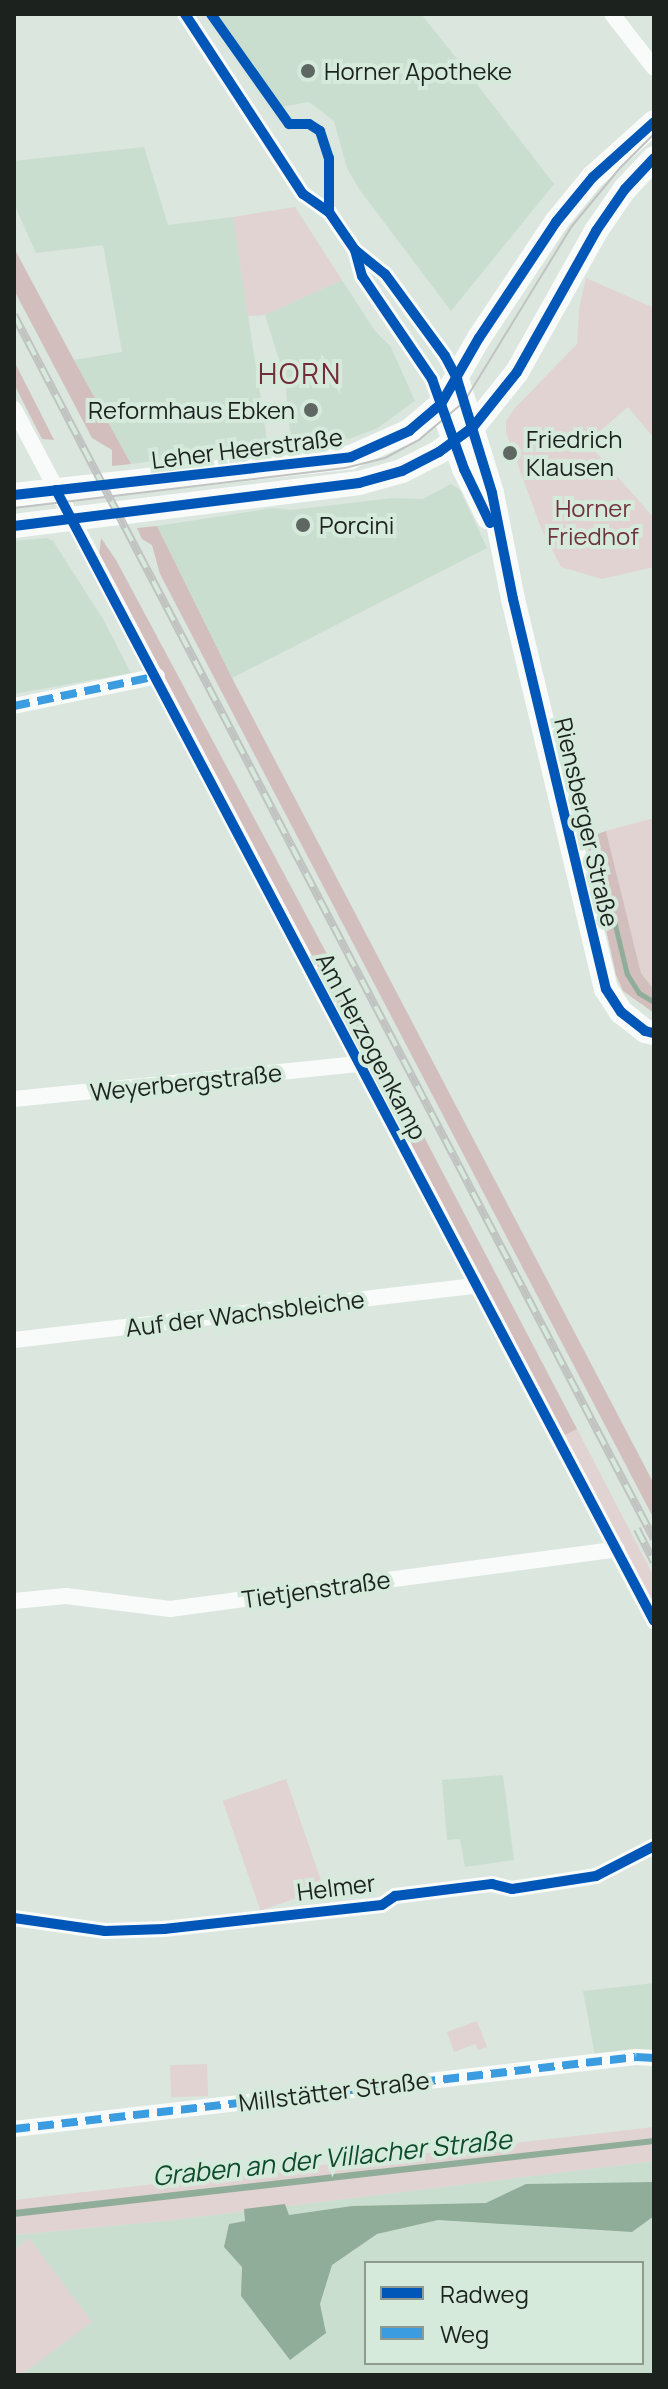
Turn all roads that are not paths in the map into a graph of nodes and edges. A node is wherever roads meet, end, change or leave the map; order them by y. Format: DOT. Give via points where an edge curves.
graph roads {
  1 [pos="185,14"];
  2 [pos="612,14"];
  3 [pos="654,68"];
  4 [pos="654,122"];
  5 [pos="654,158"];
  6 [pos="355,250"];
  7 [pos="457,379"];
  8 [pos="441,404"];
  9 [pos="14,409"];
  10 [pos="464,434"];
  11 [pos="56,490"];
  12 [pos="14,495"];
  13 [pos="71,519"];
  14 [pos="14,526"];
  15 [pos="157,676"];
  16 [pos="14,706"];
  17 [pos="654,1033"];
  18 [pos="358,1064"];
  19 [pos="14,1099"];
  20 [pos="477,1286"];
  21 [pos="14,1340"];
  22 [pos="617,1549"];
  23 [pos="14,1601"];
  24 [pos="654,1621"];
  25 [pos="654,1846"];
  26 [pos="14,1918"];
  27 [pos="654,2058"];
  28 [pos="14,2129"];
  1 -- 6 [label="street" via="303,194 329,212"];
  2 -- 3 [label="street"];
  4 -- 7 [label="main road, Leher Heerstraße" via="593,177 556,222"];
  5 -- 10 [label="main road" via="606,215 517,372"];
  6 -- 7 [label="street" via="385,274"];
  6 -- 8 [label="street" via="362,276 432,379"];
  7 -- 8 [label="main road, Leher Heerstraße"];
  7 -- 10 [label="main road"];
  8 -- 10 [label="main road"];
  8 -- 11 [label="main road, Leher Heerstraße" via="409,431 351,457"];
  9 -- 11 [label="street, Am Herzogenkamp"];
  10 -- 13 [label="main road, Leher Heerstraße" via="402,471 359,483"];
  10 -- 17 [label="main road, Riensberger Straße" via="464,469 486,510 513,599 606,989 621,1012"];
  11 -- 12 [label="main road, Leher Heerstraße"];
  11 -- 13 [label="street, Am Herzogenkamp"];
  13 -- 14 [label="main road, Leher Heerstraße"];
  13 -- 15 [label="street, Am Herzogenkamp"];
  15 -- 16 [label="street"];
  15 -- 18 [label="street, Am Herzogenkamp"];
  18 -- 19 [label="street, Weyerbergstraße"];
  18 -- 20 [label="street, Am Herzogenkamp"];
  20 -- 21 [label="street, Auf der Wachsbleiche"];
  20 -- 22 [label="street, Am Herzogenkamp"];
  22 -- 23 [label="street, Tietjenstraße" via="170,1609 66,1596"];
  22 -- 24 [label="street, Am Herzogenkamp"];
  25 -- 26 [label="street, Helmer" via="596,1876 512,1889 492,1884 395,1896 382,1905 164,1929 105,1931"];
  27 -- 28 [label="street, Millstätter Straße"];
}
